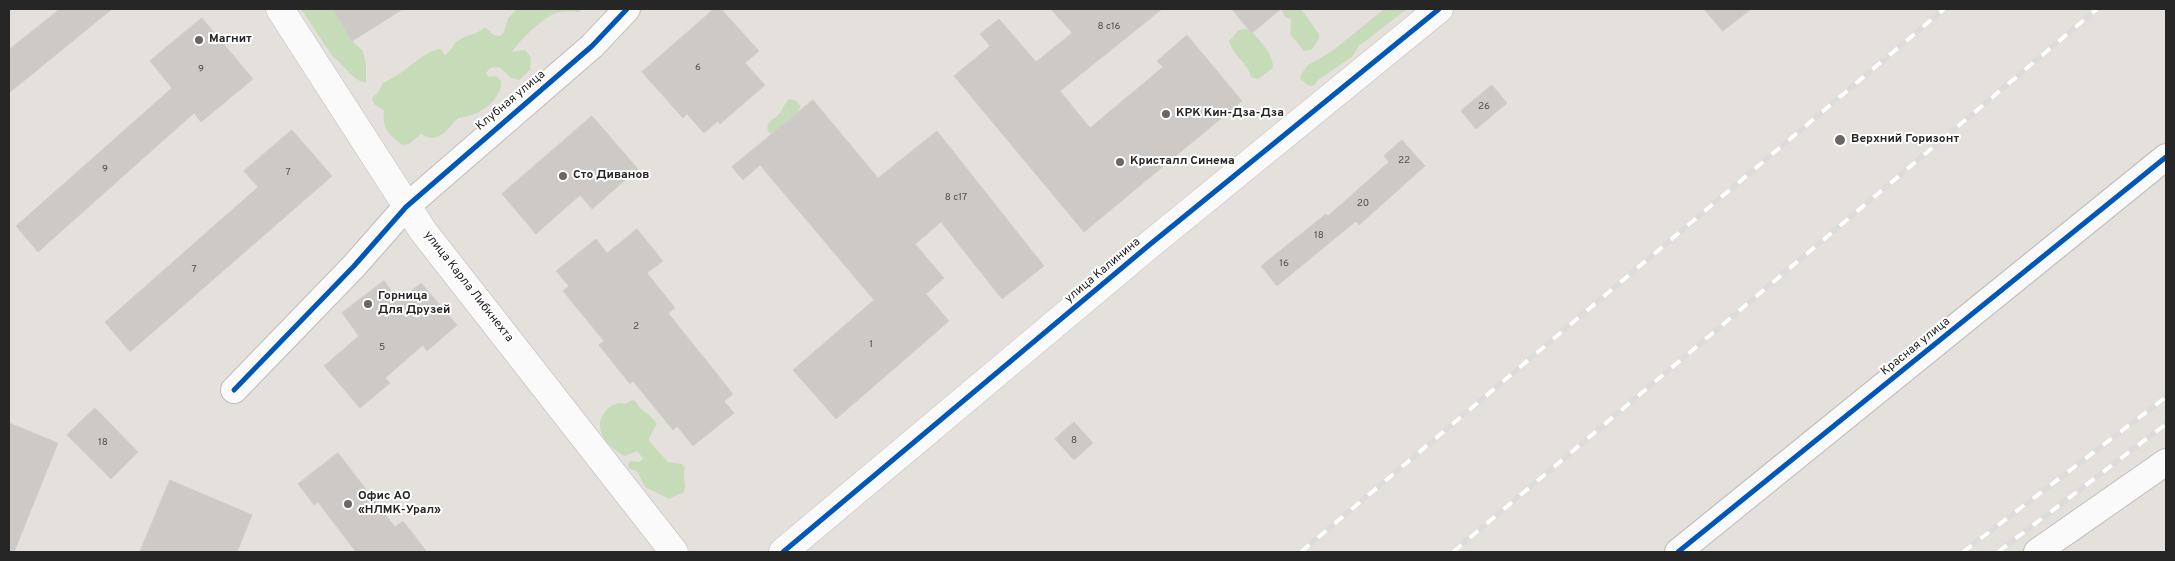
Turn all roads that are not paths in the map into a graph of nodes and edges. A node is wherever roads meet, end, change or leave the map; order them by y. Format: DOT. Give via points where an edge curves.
graph roads {
  1 [pos="280,9"];
  2 [pos="627,9"];
  3 [pos="1439,9"];
  4 [pos="2166,157"];
  5 [pos="406,206"];
  6 [pos="234,390"];
  7 [pos="2166,462"];
  8 [pos="674,552"];
  9 [pos="783,552"];
  10 [pos="1678,552"];
  11 [pos="2037,552"];
  1 -- 5 [label="street, улица Карла Либкнехта"];
  2 -- 5 [label="street, Клубная улица" via="592,46"];
  3 -- 9 [label="street, улица Калинина" via="1148,246"];
  4 -- 10 [label="street, Красная улица"];
  5 -- 6 [label="street, Клубная улица" via="354,266"];
  5 -- 8 [label="street, улица Карла Либкнехта"];
  7 -- 11 [label="street"];
}
